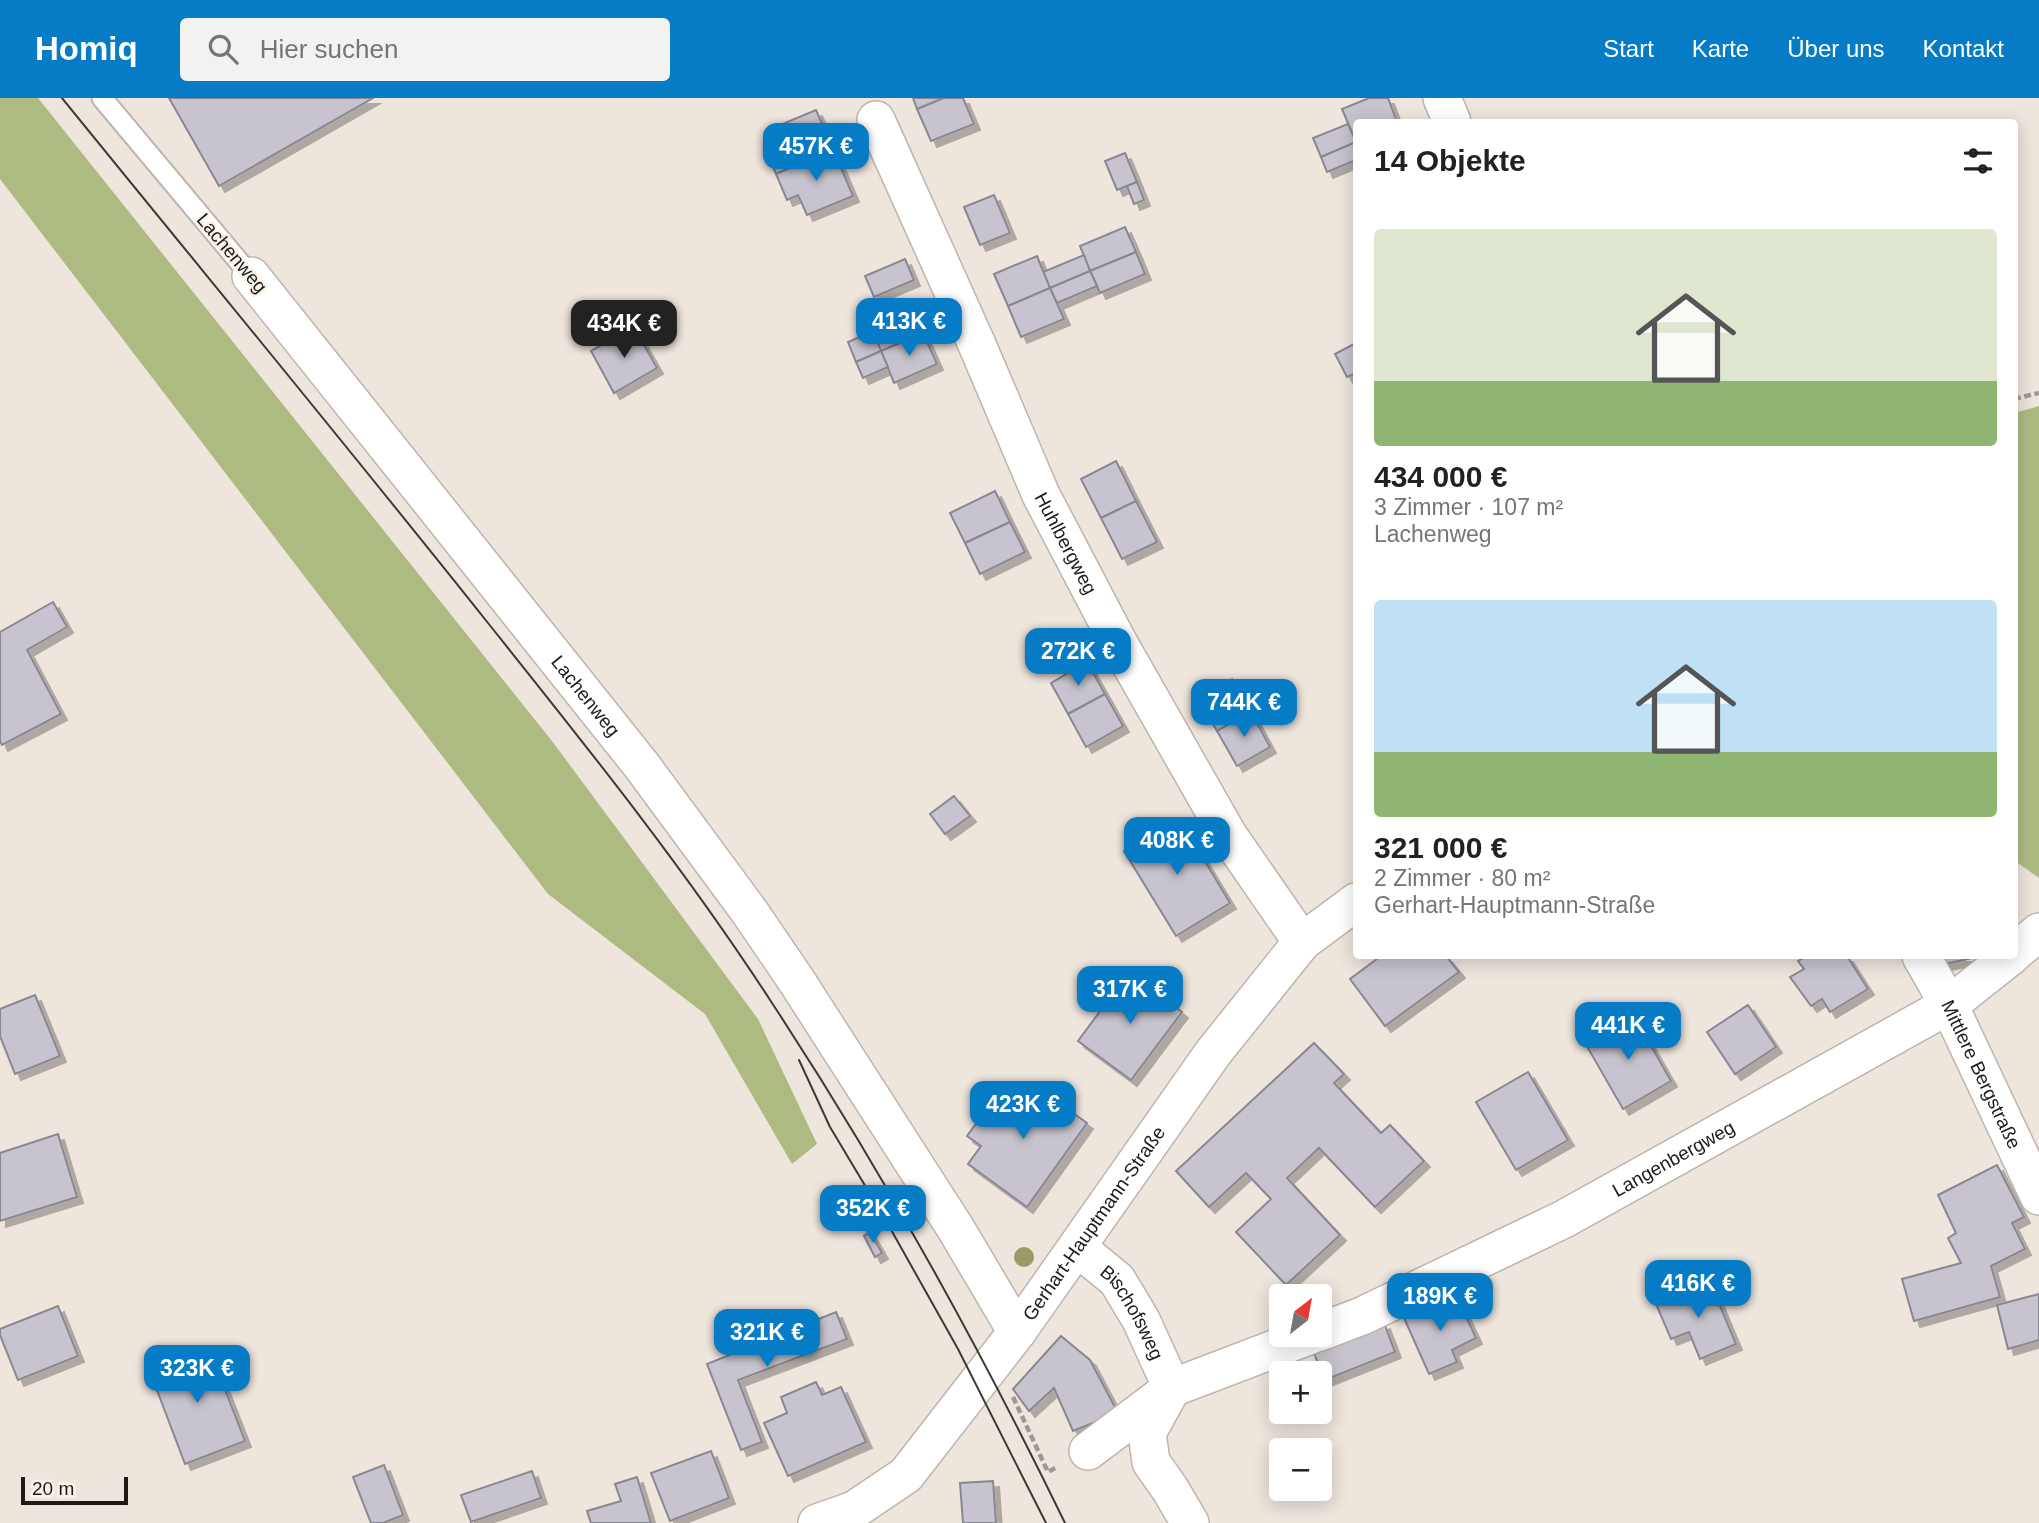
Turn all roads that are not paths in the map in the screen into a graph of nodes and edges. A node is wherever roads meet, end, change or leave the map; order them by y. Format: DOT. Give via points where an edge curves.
graph roads {
  1 [pos="102,98"];
  2 [pos="1443,98"];
  3 [pos="1451,119"];
  4 [pos="876,120"];
  5 [pos="251,276"];
  6 [pos="1353,904"];
  7 [pos="2039,932"];
  8 [pos="1302,942"];
  9 [pos="2018,950"];
  10 [pos="1923,959"];
  11 [pos="2007,959"];
  12 [pos="1949,1004"];
  13 [pos="2039,1196"];
  14 [pos="1078,1248"];
  15 [pos="1332,1327"];
  16 [pos="1007,1346"];
  17 [pos="1277,1348"];
  18 [pos="1172,1388"];
  19 [pos="1088,1451"];
  20 [pos="817,1523"];
  21 [pos="1189,1523"];
  1 -- 5 [label="lane, Lachenweg"];
  2 -- 3 [label="street"];
  4 -- 8 [label="street, Huhlbergweg" via="1047,507 1228,835"];
  5 -- 16 [label="street, Lachenweg" via="642,765 749,911 941,1206"];
  6 -- 8 [label="street, Gerhart-Hauptmann-Straße"];
  7 -- 9 [label="street, Langenbergweg"];
  8 -- 14 [label="street, Gerhart-Hauptmann-Straße" via="1213,1053"];
  10 -- 12 [label="street, Mittlere Bergstraße"];
  11 -- 12 [label="street, Langenbergweg"];
  12 -- 13 [label="street, Mittlere Bergstraße"];
  12 -- 15 [label="street, Langenbergweg" via="1564,1219"];
  14 -- 16 [label="street, Gerhart-Hauptmann-Straße"];
  14 -- 18 [label="street, Bischofsweg" via="1117,1280"];
  16 -- 20 [label="street, Gerhart-Hauptmann-Straße" via="906,1475 854,1510"];
  17 -- 18 [label="street"];
  18 -- 19 [label="street"];
  18 -- 21 [label="street" via="1147,1433 1151,1462"];
}
